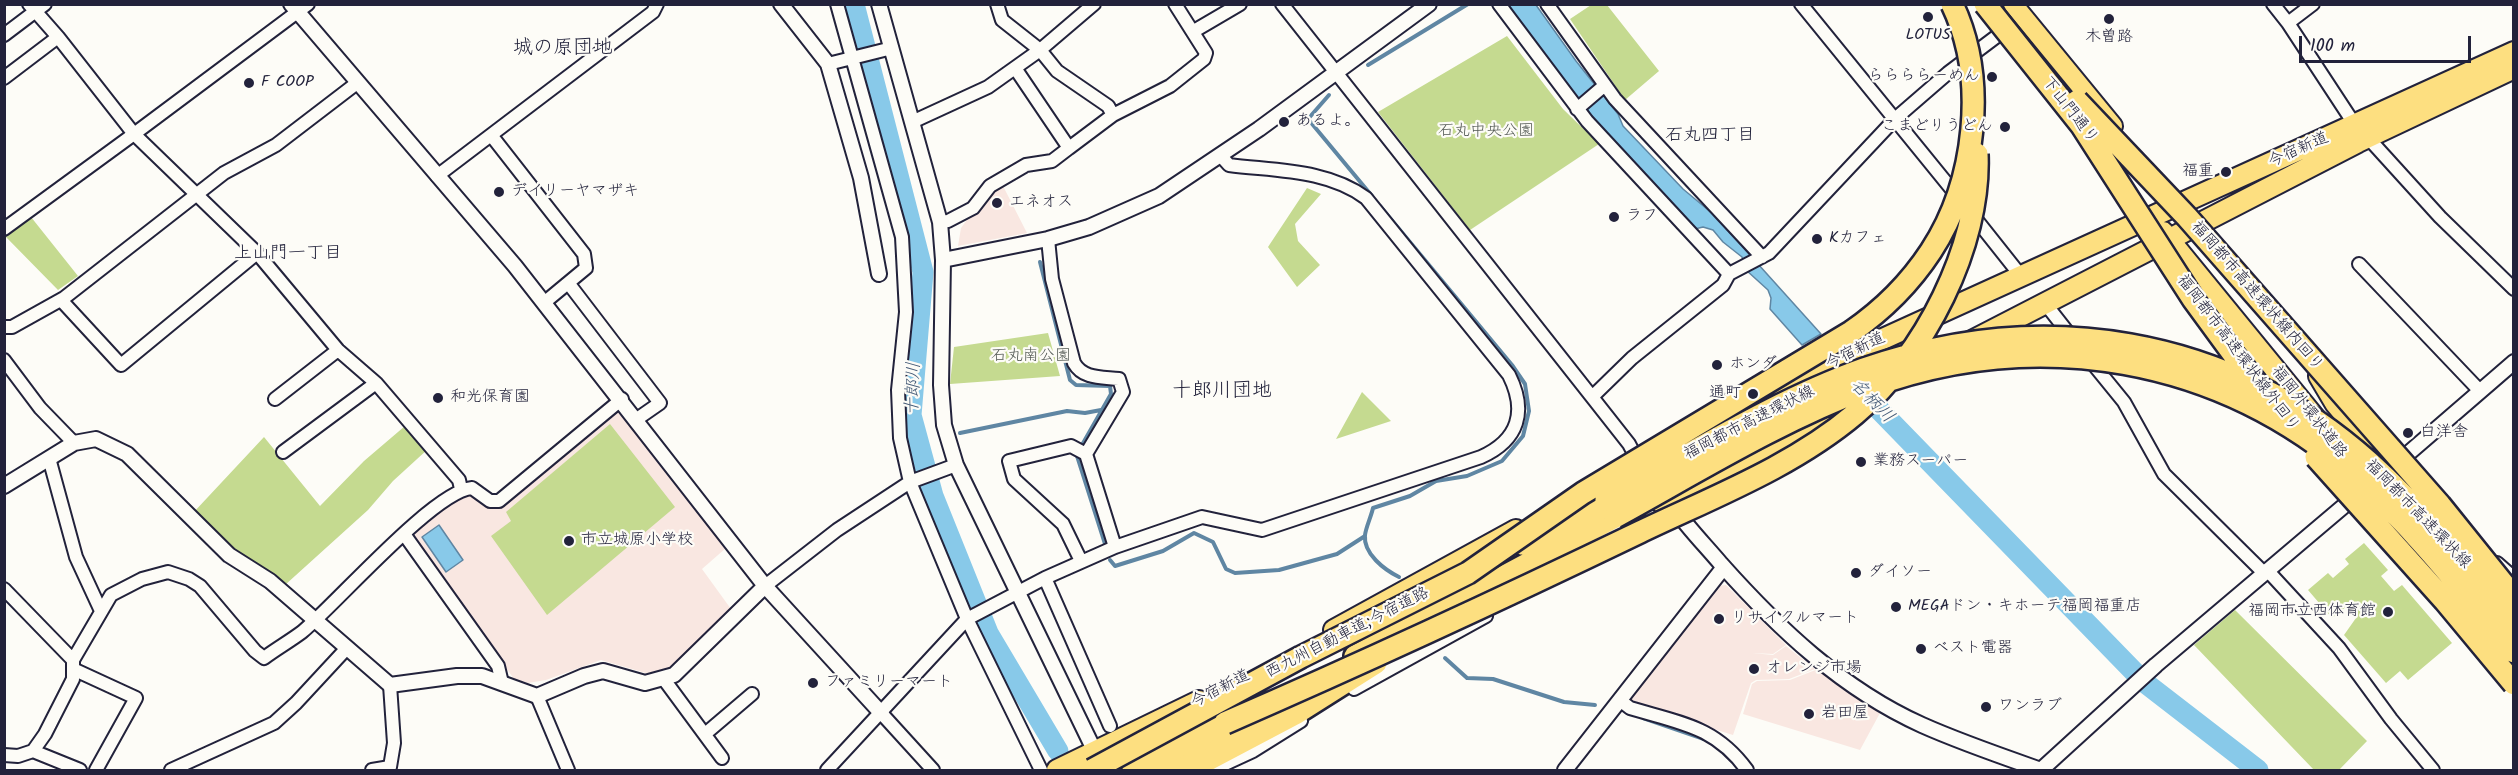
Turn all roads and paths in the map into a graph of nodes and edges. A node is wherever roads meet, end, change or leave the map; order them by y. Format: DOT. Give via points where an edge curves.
graph roads {
  1 [pos="657,4"];
  2 [pos="781,4"];
  3 [pos="837,4"];
  4 [pos="879,4"];
  5 [pos="997,4"];
  6 [pos="1094,4"];
  7 [pos="1175,4"];
  8 [pos="1240,4"];
  9 [pos="1282,4"];
  10 [pos="1429,4"];
  11 [pos="1499,4"];
  12 [pos="1547,4"];
  13 [pos="1801,4"];
  14 [pos="1946,4"];
  15 [pos="1952,4"];
  16 [pos="1985,4"];
  17 [pos="1990,4"];
  18 [pos="2013,4"];
  19 [pos="2273,4"];
  20 [pos="2313,4"];
  21 [pos="37,7"];
  22 [pos="299,7"];
  23 [pos="2288,23"];
  24 [pos="2005,30"];
  25 [pos="1194,31"];
  26 [pos="4,35"];
  27 [pos="58,37"];
  28 [pos="892,48"];
  29 [pos="1040,50"];
  30 [pos="2514,52"];
  31 [pos="852,59"];
  32 [pos="828,64"];
  33 [pos="1015,68"];
  34 [pos="2514,68"];
  35 [pos="1337,73"];
  36 [pos="4,78"];
  37 [pos="357,83"];
  38 [pos="1605,85"];
  39 [pos="1577,109"];
  40 [pos="1113,115"];
  41 [pos="1896,118"];
  42 [pos="912,122"];
  43 [pos="2362,131"];
  44 [pos="134,134"];
  45 [pos="491,135"];
  46 [pos="1069,148"];
  47 [pos="1220,155"];
  48 [pos="437,176"];
  49 [pos="198,196"];
  50 [pos="2180,204"];
  51 [pos="2152,218"];
  52 [pos="940,222"];
  53 [pos="2199,224"];
  54 [pos="4,229"];
  55 [pos="1048,239"];
  56 [pos="2170,240"];
  57 [pos="257,253"];
  58 [pos="1762,257"];
  59 [pos="944,260"];
  60 [pos="2360,264"];
  61 [pos="879,274"];
  62 [pos="1729,274"];
  63 [pos="2021,276"];
  64 [pos="569,284"];
  65 [pos="2514,289"];
  66 [pos="61,300"];
  67 [pos="2043,302"];
  68 [pos="545,303"];
  69 [pos="4,327"];
  70 [pos="338,350"];
  71 [pos="4,360"];
  72 [pos="2514,362"];
  73 [pos="376,383"];
  74 [pos="2479,390"];
  75 [pos="1592,397"];
  76 [pos="275,399"];
  77 [pos="622,399"];
  78 [pos="637,419"];
  79 [pos="74,443"];
  80 [pos="283,452"];
  81 [pos="1086,454"];
  82 [pos="49,458"];
  83 [pos="1639,463"];
  84 [pos="956,465"];
  85 [pos="2390,469"];
  86 [pos="910,482"];
  87 [pos="4,486"];
  88 [pos="2366,487"];
  89 [pos="461,489"];
  90 [pos="1667,499"];
  91 [pos="1611,508"];
  92 [pos="1640,514"];
  93 [pos="404,534"];
  94 [pos="2444,535"];
  95 [pos="1115,547"];
  96 [pos="1081,561"];
  97 [pos="1724,567"];
  98 [pos="1524,570"];
  99 [pos="2265,572"];
  100 [pos="1468,573"];
  101 [pos="1045,578"];
  102 [pos="2514,578"];
  103 [pos="765,586"];
  104 [pos="4,589"];
  105 [pos="1018,594"];
  106 [pos="2514,597"];
  107 [pos="101,611"];
  108 [pos="969,618"];
  109 [pos="314,621"];
  110 [pos="2514,621"];
  111 [pos="347,648"];
  112 [pos="2514,652"];
  113 [pos="2514,660"];
  114 [pos="73,664"];
  115 [pos="663,678"];
  116 [pos="502,683"];
  117 [pos="2514,684"];
  118 [pos="390,686"];
  119 [pos="752,694"];
  120 [pos="537,696"];
  121 [pos="1621,701"];
  122 [pos="882,714"];
  123 [pos="1225,723"];
  124 [pos="1110,726"];
  125 [pos="705,734"];
  126 [pos="33,751"];
  127 [pos="4,755"];
  128 [pos="722,758"];
  129 [pos="1090,760"];
  130 [pos="1215,764"];
  131 [pos="389,769"];
  132 [pos="78,770"];
  133 [pos="2041,770"];
  134 [pos="96,771"];
  135 [pos="171,771"];
  136 [pos="372,771"];
  137 [pos="568,771"];
  138 [pos="827,771"];
  139 [pos="933,771"];
  140 [pos="1041,771"];
  141 [pos="1057,771"];
  142 [pos="1105,771"];
  143 [pos="1133,771"];
  144 [pos="1159,771"];
  145 [pos="1189,771"];
  146 [pos="1565,771"];
  147 [pos="1747,771"];
  148 [pos="2433,771"];
  1 -- 45 [label="street" via="653,12"];
  2 -- 32 [label="street"];
  3 -- 31 [label="street"];
  4 -- 28 [label="street"];
  5 -- 29 [label="street" via="1002,20"];
  6 -- 29 [label="street"];
  7 -- 25 [label="street"];
  8 -- 25 [label="street"];
  9 -- 35 [label="street"];
  10 -- 35 [label="street"];
  11 -- 39 [label="street"];
  12 -- 38 [label="street"];
  13 -- 41 [label="street"];
  14 -- 123 [label="highway, bridge" via="1963,50 1973,95 1978,161 1970,216 1948,289 1921,339 1896,372 1855,414 1776,467 1729,491"];
  15 -- 100 [label="highway, bridge" via="1968,53 1972,125 1967,160 1952,208 1932,249 1913,276 1882,309 1851,332 1583,493"];
  16 -- 24 [label="main road, 下山門通り"];
  16 -- 117 [label="highway, 福岡都市高速環状線外回り, bridge" via="2082,126 2193,299 2257,386"];
  17 -- 106 [label="highway, 福岡都市高速環状線内回り, bridge" via="2187,217 2440,505"];
  18 -- 50 [label="main road, 下山門通り"];
  19 -- 23 [label="street"];
  20 -- 23 [label="street"];
  21 -- 26 [label="street"];
  21 -- 27 [label="street"];
  22 -- 37 [label="street"];
  22 -- 44 [label="street"];
  23 -- 43 [label="street"];
  24 -- 41 [label="street"];
  24 -- 51 [label="main road, 下山門通り"];
  25 -- 40 [label="street" via="1206,52 1204,59 1170,86"];
  27 -- 36 [label="street"];
  27 -- 44 [label="street"];
  28 -- 31 [label="street"];
  28 -- 42 [label="street"];
  29 -- 33 [label="street"];
  29 -- 40 [label="street" via="1057,70 1108,106"];
  30 -- 43 [label="highway, 今宿新道"];
  31 -- 32 [label="street"];
  31 -- 86 [label="street" via="902,237 906,312 898,390 900,438"];
  32 -- 61 [label="street" via="861,177"];
  33 -- 42 [label="street" via="988,87"];
  33 -- 46 [label="street"];
  34 -- 43 [label="highway, 今宿新道"];
  35 -- 47 [label="street"];
  35 -- 75 [label="street"];
  37 -- 48 [label="street"];
  37 -- 49 [label="street" via="276,145 224,173"];
  38 -- 39 [label="street"];
  38 -- 58 [label="street"];
  39 -- 62 [label="street"];
  40 -- 46 [label="street"];
  41 -- 58 [label="street"];
  41 -- 63 [label="street"];
  42 -- 52 [label="street"];
  43 -- 50 [label="highway, 今宿新道"];
  43 -- 53 [label="highway, 今宿新道"];
  43 -- 65 [label="street" via="2440,217"];
  44 -- 49 [label="street"];
  44 -- 54 [label="street"];
  45 -- 48 [label="street"];
  45 -- 64 [label="street" via="584,254 586,268"];
  46 -- 52 [label="street" via="1052,161 1026,165 990,186 973,208"];
  47 -- 55 [label="street" via="1131,210"];
  47 -- 95 [label="street" via="1228,165 1326,177 1366,198 1509,375 1518,392 1514,430 1498,449 1481,457 1262,530 1202,517"];
  48 -- 68 [label="street"];
  49 -- 57 [label="street"];
  49 -- 66 [label="street"];
  50 -- 51 [label="highway, 今宿新道"];
  50 -- 53 [label="highway, 福岡外環状道路"];
  51 -- 56 [label="highway, 福岡外環状道路"];
  51 -- 63 [label="highway, 今宿新道"];
  52 -- 59 [label="street"];
  53 -- 56 [label="highway, 今宿新道"];
  53 -- 85 [label="highway, 福岡外環状道路"];
  55 -- 59 [label="street"];
  55 -- 81 [label="street" via="1052,279 1074,363 1078,371 1089,376 1119,379 1123,392"];
  56 -- 67 [label="highway, 今宿新道"];
  56 -- 88 [label="highway, 福岡外環状道路"];
  57 -- 66 [label="street" via="122,365"];
  57 -- 70 [label="street"];
  58 -- 62 [label="street"];
  59 -- 84 [label="street" via="940,385 944,425"];
  60 -- 74 [label="street"];
  62 -- 75 [label="street" via="1723,285 1632,358"];
  63 -- 83 [label="highway, 今宿新道" via="1852,353"];
  64 -- 68 [label="street"];
  64 -- 78 [label="street" via="660,403"];
  66 -- 69 [label="street" via="12,327"];
  67 -- 90 [label="highway, 今宿新道, bridge" via="1849,409"];
  67 -- 99 [label="street" via="2124,402 2164,474"];
  68 -- 77 [label="street"];
  70 -- 73 [label="street"];
  70 -- 76 [label="street"];
  71 -- 79 [label="street" via="40,408"];
  72 -- 74 [label="street"];
  73 -- 80 [label="street"];
  73 -- 89 [label="street" via="459,480"];
  74 -- 85 [label="street"];
  75 -- 83 [label="street"];
  77 -- 78 [label="street"];
  77 -- 89 [label="street" via="499,501 490,501 472,488"];
  78 -- 103 [label="street"];
  79 -- 82 [label="street"];
  79 -- 109 [label="street" via="96,440 127,454 229,555 270,581"];
  81 -- 95 [label="street"];
  81 -- 96 [label="street" via="1071,446 1009,461 1014,479 1063,524"];
  82 -- 87 [label="street"];
  82 -- 107 [label="street" via="76,556"];
  83 -- 90 [label="street"];
  83 -- 129 [label="highway, 今宿新道"];
  84 -- 86 [label="street"];
  84 -- 105 [label="street"];
  85 -- 88 [label="street"];
  85 -- 94 [label="highway, 福岡外環状道路"];
  86 -- 103 [label="street" via="837,530"];
  86 -- 108 [label="street"];
  88 -- 99 [label="street"];
  88 -- 113 [label="highway, 福岡外環状道路"];
  89 -- 93 [label="street"];
  90 -- 92 [label="highway, 今宿新道"];
  90 -- 97 [label="street"];
  91 -- 100 [label="highway, 西九州自動車道;今宿道路, bridge"];
  91 -- 110 [label="highway, 福岡都市高速環状線, bridge" via="1812,391 1905,356 1942,346 2020,336 2091,338 2127,343 2205,364 2248,382 2332,433 2369,462 2414,507"];
  91 -- 112 [label="highway, bridge" via="1867,388 1945,366 1987,359 2091,358 2159,370 2203,383 2244,401 2322,449 2401,521"];
  91 -- 123 [label="highway, 西九州自動車道;今宿道路, bridge"];
  92 -- 98 [label="highway, 今宿新道"];
  92 -- 130 [label="street" via="1536,577 1491,613 1371,679 1253,751"];
  93 -- 109 [label="street"];
  93 -- 116 [label="street" via="498,666"];
  94 -- 102 [label="street" via="2480,548"];
  94 -- 110 [label="highway, 福岡外環状道路"];
  95 -- 96 [label="street"];
  96 -- 101 [label="street"];
  97 -- 121 [label="street"];
  97 -- 133 [label="street" via="1800,645 1886,706 1931,729"];
  98 -- 130 [label="highway"];
  98 -- 144 [label="highway, 今宿新道"];
  99 -- 133 [label="street"];
  99 -- 148 [label="street" via="2339,648"];
  100 -- 129 [label="highway, 西九州自動車道;今宿道路, bridge"];
  101 -- 105 [label="street"];
  101 -- 124 [label="street"];
  103 -- 115 [label="street" via="675,675"];
  103 -- 122 [label="street"];
  104 -- 114 [label="street"];
  105 -- 108 [label="street"];
  105 -- 129 [label="street"];
  107 -- 109 [label="street" via="111,595 142,579 168,572 200,586 264,657"];
  107 -- 114 [label="street"];
  108 -- 122 [label="street"];
  108 -- 140 [label="street"];
  109 -- 111 [label="street"];
  111 -- 118 [label="street"];
  111 -- 135 [label="street" via="274,723"];
  114 -- 126 [label="street" via="73,679"];
  114 -- 134 [label="street" via="136,698"];
  115 -- 120 [label="street" via="645,683 603,671"];
  115 -- 125 [label="street"];
  116 -- 118 [label="street" via="482,675"];
  116 -- 120 [label="street"];
  118 -- 131 [label="street" via="394,743"];
  119 -- 125 [label="street"];
  120 -- 137 [label="street"];
  121 -- 146 [label="street"];
  121 -- 147 [label="street" via="1630,708 1713,735 1732,750"];
  122 -- 138 [label="street"];
  122 -- 139 [label="street"];
  123 -- 143 [label="highway, 西九州自動車道;今宿道路"];
  125 -- 128 [label="street"];
  126 -- 127 [label="street"];
  126 -- 132 [label="street"];
  129 -- 141 [label="highway, 今宿新道"];
  129 -- 142 [label="street"];
  130 -- 145 [label="highway"];
  131 -- 136 [label="street"];
}
